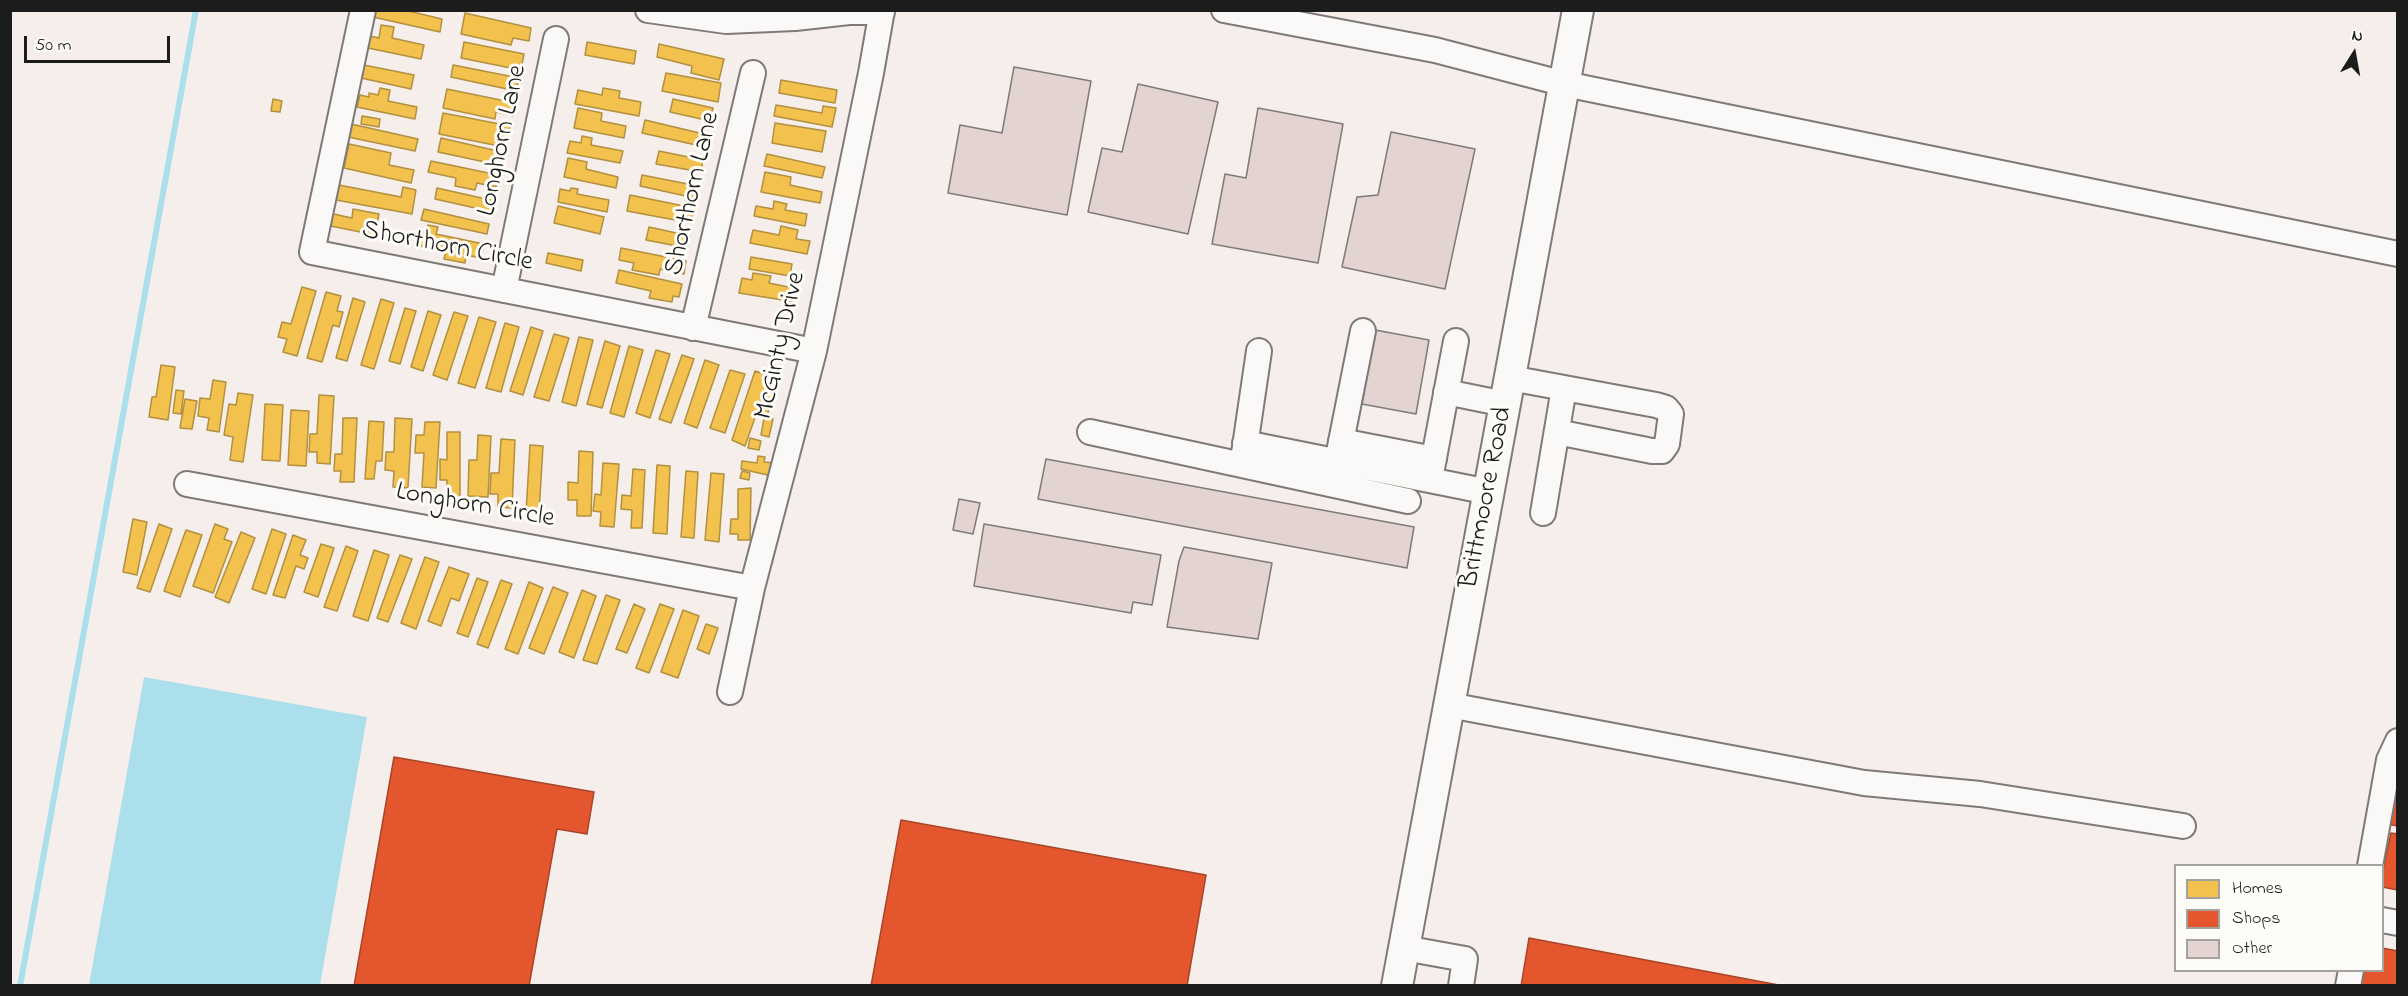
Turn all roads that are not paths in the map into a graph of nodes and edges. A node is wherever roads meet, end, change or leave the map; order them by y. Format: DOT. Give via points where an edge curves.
graph roads {
  1 [pos="363,10"];
  2 [pos="648,10"];
  3 [pos="1224,10"];
  4 [pos="1578,10"];
  5 [pos="882,11"];
  6 [pos="1250,13"];
  7 [pos="1308,18"];
  8 [pos="556,39"];
  9 [pos="753,73"];
  10 [pos="1565,84"];
  11 [pos="2397,254"];
  12 [pos="504,290"];
  13 [pos="693,328"];
  14 [pos="1363,331"];
  15 [pos="1456,341"];
  16 [pos="814,351"];
  17 [pos="1259,351"];
  18 [pos="1564,388"];
  19 [pos="1508,391"];
  20 [pos="1446,392"];
  21 [pos="1090,432"];
  22 [pos="1557,432"];
  23 [pos="1339,452"];
  24 [pos="1244,454"];
  25 [pos="1432,469"];
  26 [pos="188,484"];
  27 [pos="1489,492"];
  28 [pos="1408,501"];
  29 [pos="1543,513"];
  30 [pos="752,588"];
  31 [pos="730,692"];
  32 [pos="1449,705"];
  33 [pos="2397,741"];
  34 [pos="2183,826"];
  35 [pos="2370,864"];
  36 [pos="1404,948"];
  37 [pos="1397,986"];
  38 [pos="1461,986"];
  1 -- 12 [label="street, Shorthorn Circle" via="312,252"];
  2 -- 5 [label="street" via="726,21"];
  3 -- 6 [label="street"];
  4 -- 10 [label="main road, Brittmoore Road"];
  5 -- 16 [label="street, McGinty Drive"];
  6 -- 7 [label="street"];
  7 -- 10 [label="street"];
  8 -- 12 [label="street, Longhorn Lane"];
  9 -- 13 [label="street, Shorthorn Lane"];
  10 -- 11 [label="street"];
  10 -- 19 [label="main road, Brittmoore Road"];
  12 -- 13 [label="street, Shorthorn Circle"];
  13 -- 16 [label="street, Shorthorn Circle"];
  14 -- 23 [label="street"];
  15 -- 20 [label="street"];
  16 -- 30 [label="street, McGinty Drive"];
  17 -- 24 [label="street"];
  18 -- 19 [label="street"];
  18 -- 22 [label="street"];
  18 -- 22 [label="street" via="1666,408 1671,414 1667,444 1662,451 1652,451"];
  19 -- 20 [label="street"];
  19 -- 27 [label="main road, Brittmoore Road"];
  20 -- 25 [label="street"];
  21 -- 24 [label="street"];
  22 -- 29 [label="street"];
  23 -- 24 [label="street"];
  23 -- 25 [label="street"];
  24 -- 28 [label="street"];
  25 -- 27 [label="street"];
  26 -- 30 [label="street, Longhorn Circle"];
  27 -- 32 [label="main road, Brittmoore Road"];
  30 -- 31 [label="street, McGinty Drive"];
  32 -- 34 [label="street" via="1864,783 1980,795"];
  32 -- 36 [label="main road, Brittmoore Road"];
  33 -- 35 [label="street" via="2389,760"];
  36 -- 37 [label="main road, Brittmoore Road"];
  36 -- 38 [label="street" via="1466,959"];
}
